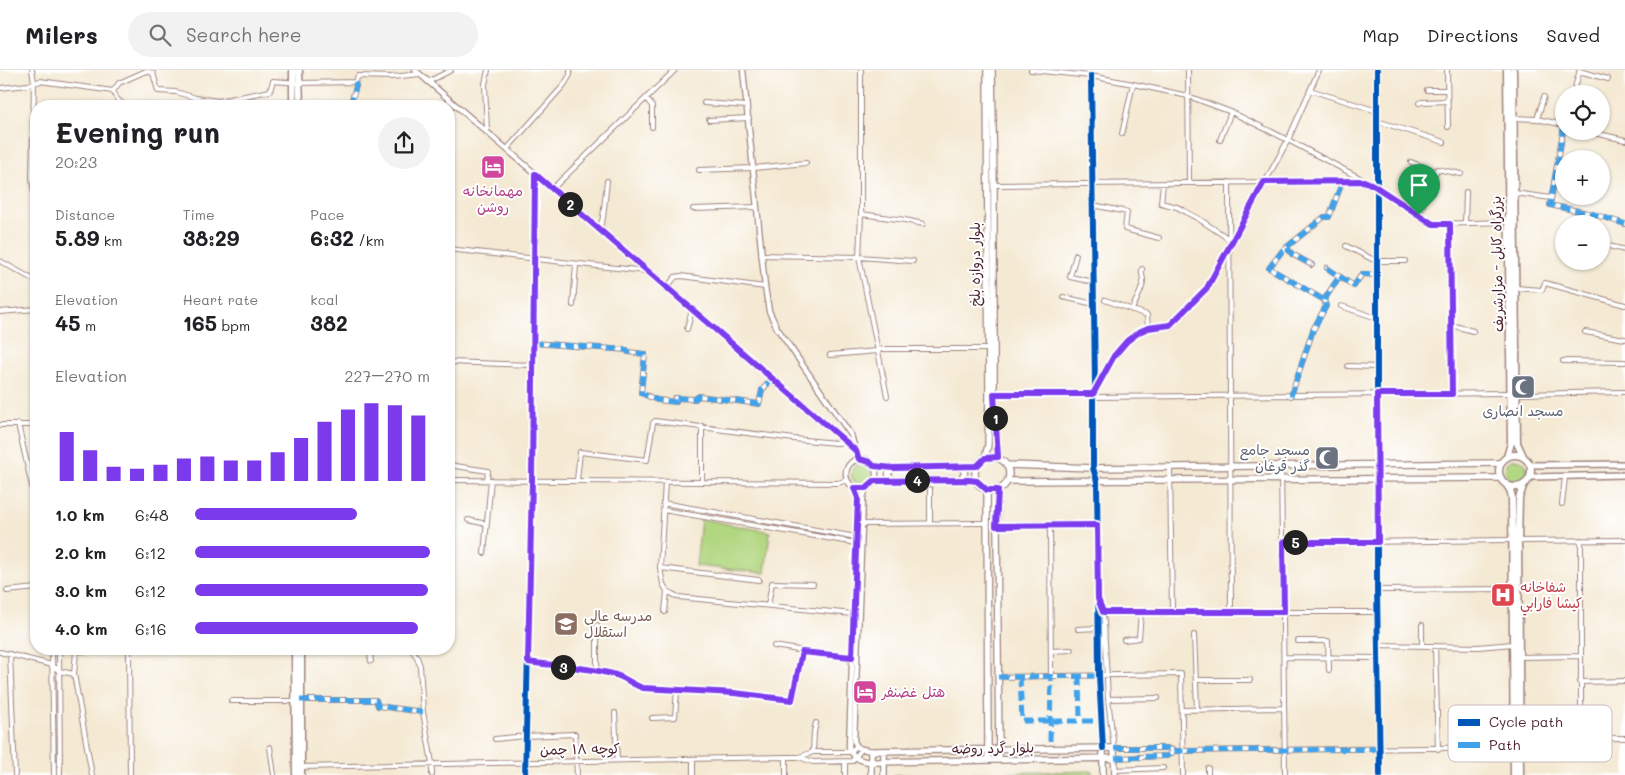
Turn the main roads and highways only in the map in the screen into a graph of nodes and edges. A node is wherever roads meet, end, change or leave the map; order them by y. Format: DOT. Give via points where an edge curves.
graph roads {
  1 [pos="293,70"];
  2 [pos="299,70"];
  3 [pos="987,70"];
  4 [pos="992,70"];
  5 [pos="1507,70"];
  6 [pos="1513,70"];
  7 [pos="296,83"];
  8 [pos="294,100"];
  9 [pos="299,100"];
  10 [pos="1511,118"];
  11 [pos="1514,394"];
  12 [pos="1522,456"];
  13 [pos="998,457"];
  14 [pos="1507,457"];
  15 [pos="985,458"];
  16 [pos="1501,463"];
  17 [pos="1625,464"];
  18 [pos="1008,465"];
  19 [pos="1530,465"];
  20 [pos="1625,475"];
  21 [pos="1531,477"];
  22 [pos="1501,478"];
  23 [pos="1008,481"];
  24 [pos="1506,484"];
  25 [pos="1524,484"];
  26 [pos="987,490"];
  27 [pos="998,490"];
  28 [pos="1515,541"];
  29 [pos="295,655"];
  30 [pos="301,655"];
  31 [pos="298,700"];
  32 [pos="1514,705"];
  33 [pos="1520,705"];
  34 [pos="1103,748"];
  35 [pos="988,749"];
  36 [pos="998,749"];
  37 [pos="884,751"];
  38 [pos="1115,758"];
  39 [pos="1103,759"];
  40 [pos="988,760"];
  41 [pos="999,760"];
  42 [pos="871,762"];
  43 [pos="884,762"];
  44 [pos="1514,762"];
  45 [pos="1520,762"];
  46 [pos="1115,773"];
  47 [pos="296,775"];
  48 [pos="302,775"];
  49 [pos="871,775"];
  50 [pos="884,775"];
  51 [pos="1103,775"];
  52 [pos="1514,775"];
  53 [pos="1520,775"];
  1 -- 7 [label="highway"];
  2 -- 7 [label="highway"];
  3 -- 15 [label="main road, بلوار دروازه بلخ" via="988,445"];
  4 -- 13 [label="main road, بلوار دروازه بلخ" via="994,394"];
  5 -- 10 [label="highway, بزرگراه کابل - مزارشریف"];
  6 -- 10 [label="highway, بزرگراه کابل - مزارشریف"];
  7 -- 8 [label="highway"];
  7 -- 9 [label="highway"];
  10 -- 11 [label="highway, بزرگراه کابل - مزارشریف" via="1509,222"];
  10 -- 11 [label="highway, بزرگراه کابل - مزارشریف" via="1515,193"];
  11 -- 12 [label="highway, بزرگراه کابل - مزارشریف" via="1517,442"];
  11 -- 14 [label="highway, بزرگراه کابل - مزارشریف" via="1512,443"];
  12 -- 14 [label="highway"];
  12 -- 19 [label="highway"];
  13 -- 15 [label="main road"];
  13 -- 18 [label="main road"];
  14 -- 16 [label="highway"];
  15 -- 26 [label="main road" via="977,466 975,476"];
  16 -- 18 [label="main road" via="1093,468"];
  16 -- 22 [label="highway"];
  17 -- 19 [label="main road"];
  18 -- 23 [label="main road"];
  19 -- 21 [label="highway"];
  20 -- 21 [label="main road"];
  21 -- 25 [label="highway"];
  22 -- 23 [label="main road"];
  22 -- 24 [label="highway"];
  23 -- 27 [label="main road"];
  24 -- 25 [label="highway" via="1515,487"];
  24 -- 28 [label="highway" via="1512,497"];
  25 -- 28 [label="highway" via="1519,498"];
  26 -- 27 [label="main road"];
  26 -- 35 [label="main road"];
  27 -- 36 [label="main road"];
  28 -- 32 [label="highway" via="1511,590"];
  28 -- 33 [label="highway"];
  29 -- 31 [label="highway"];
  30 -- 31 [label="highway"];
  31 -- 47 [label="highway"];
  31 -- 48 [label="highway"];
  34 -- 36 [label="main road, بلوار گرد روضه"];
  34 -- 38 [label="main road, بلوار گرد روضه" via="1114,748"];
  34 -- 39 [label="main road"];
  35 -- 36 [label="main road, بلوار گرد روضه"];
  35 -- 37 [label="main road, بلوار گرد روضه"];
  35 -- 40 [label="main road"];
  36 -- 41 [label="main road"];
  37 -- 42 [label="main road, بلوار گرد روضه" via="871,751"];
  37 -- 43 [label="main road"];
  38 -- 39 [label="main road, بلوار گرد روضه"];
  38 -- 46 [label="main road"];
  39 -- 41 [label="main road, بلوار گرد روضه"];
  39 -- 51 [label="main road"];
  40 -- 41 [label="main road, بلوار گرد روضه"];
  40 -- 43 [label="main road, بلوار گرد روضه"];
  42 -- 43 [label="main road, بلوار گرد روضه"];
  42 -- 49 [label="main road"];
  43 -- 50 [label="main road"];
  44 -- 52 [label="highway"];
  45 -- 53 [label="highway"];
}
